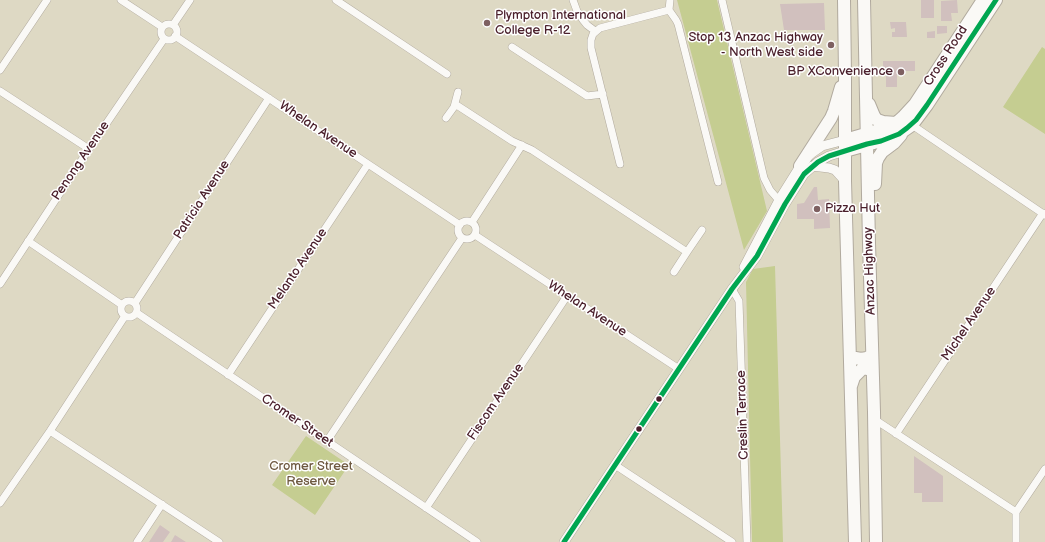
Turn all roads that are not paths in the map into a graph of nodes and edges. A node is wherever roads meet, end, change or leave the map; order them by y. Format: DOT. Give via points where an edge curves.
graph roads {
  1 [pos="47,0"];
  2 [pos="121,0"];
  3 [pos="190,0"];
  4 [pos="336,0"];
  5 [pos="572,0"];
  6 [pos="670,0"];
  7 [pos="722,0"];
  8 [pos="844,0"];
  9 [pos="864,0"];
  10 [pos="983,0"];
  11 [pos="996,0"];
  12 [pos="669,10"];
  13 [pos="174,25"];
  14 [pos="162,27"];
  15 [pos="595,31"];
  16 [pos="176,36"];
  17 [pos="164,39"];
  18 [pos="512,47"];
  19 [pos="0,70"];
  20 [pos="447,74"];
  21 [pos="845,75"];
  22 [pos="0,91"];
  23 [pos="458,92"];
  24 [pos="603,94"];
  25 [pos="268,98"];
  26 [pos="866,98"];
  27 [pos="455,104"];
  28 [pos="446,118"];
  29 [pos="905,125"];
  30 [pos="867,139"];
  31 [pos="522,145"];
  32 [pos="845,146"];
  33 [pos="89,150"];
  34 [pos="368,164"];
  35 [pos="620,164"];
  36 [pos="800,166"];
  37 [pos="812,166"];
  38 [pos="845,181"];
  39 [pos="718,182"];
  40 [pos="782,202"];
  41 [pos="1044,214"];
  42 [pos="472,222"];
  43 [pos="460,225"];
  44 [pos="702,230"];
  45 [pos="475,235"];
  46 [pos="462,238"];
  47 [pos="28,241"];
  48 [pos="868,243"];
  49 [pos="687,252"];
  50 [pos="674,272"];
  51 [pos="0,284"];
  52 [pos="732,289"];
  53 [pos="567,296"];
  54 [pos="134,302"];
  55 [pos="122,305"];
  56 [pos="137,313"];
  57 [pos="125,316"];
  58 [pos="872,355"];
  59 [pos="850,357"];
  60 [pos="679,369"];
  61 [pos="872,371"];
  62 [pos="228,374"];
  63 [pos="850,387"];
  64 [pos="874,419"];
  65 [pos="50,431"];
  66 [pos="896,434"];
  67 [pos="327,441"];
  68 [pos="615,465"];
  69 [pos="1045,469"];
  70 [pos="0,503"];
  71 [pos="162,504"];
  72 [pos="426,508"];
  73 [pos="1016,512"];
  74 [pos="137,542"];
  75 [pos="219,542"];
  76 [pos="476,542"];
  77 [pos="564,542"];
  78 [pos="732,542"];
  79 [pos="747,542"];
  80 [pos="855,542"];
  81 [pos="876,542"];
  82 [pos="1016,542"];
  1 -- 19 [label="street"];
  2 -- 14 [label="street"];
  3 -- 13 [label="street"];
  4 -- 20 [label="street"];
  5 -- 15 [label="street" via="583,20"];
  6 -- 12 [label="street"];
  7 -- 40 [label="street" via="764,178 770,190"];
  8 -- 21 [label="highway, Anzac Highway"];
  9 -- 26 [label="highway, Anzac Highway"];
  10 -- 29 [label="highway, Cross Road" via="915,104 903,118"];
  11 -- 29 [label="highway, Cross Road" via="927,105"];
  12 -- 15 [label="street"];
  12 -- 39 [label="street" via="678,24"];
  13 -- 14 [label="street"];
  13 -- 16 [label="street"];
  14 -- 17 [label="street" via="161,34"];
  15 -- 24 [label="street" via="591,48"];
  16 -- 17 [label="street" via="171,40"];
  16 -- 25 [label="street, Whelan Avenue"];
  17 -- 33 [label="street, Penong Avenue"];
  18 -- 24 [label="street" via="587,96"];
  21 -- 32 [label="highway, Anzac Highway"];
  21 -- 36 [label="highway" via="831,118"];
  22 -- 33 [label="street"];
  23 -- 27 [label="street"];
  24 -- 35 [label="street"];
  25 -- 34 [label="street, Whelan Avenue"];
  25 -- 54 [label="street, Patricia Avenue"];
  26 -- 29 [label="highway" via="877,120"];
  26 -- 30 [label="highway, Anzac Highway"];
  27 -- 28 [label="street"];
  27 -- 31 [label="street"];
  29 -- 30 [label="highway, Cross Road" via="893,126"];
  29 -- 41 [label="street"];
  29 -- 48 [label="highway" via="894,143 882,152 877,161 876,225"];
  30 -- 32 [label="highway, Cross Road"];
  30 -- 48 [label="highway, Anzac Highway"];
  31 -- 42 [label="street"];
  31 -- 49 [label="street"];
  32 -- 36 [label="street" via="822,146"];
  32 -- 37 [label="street"];
  32 -- 38 [label="highway, Anzac Highway"];
  33 -- 47 [label="street, Penong Avenue"];
  34 -- 43 [label="street, Whelan Avenue"];
  34 -- 62 [label="street, Melanto Avenue"];
  36 -- 40 [label="street"];
  37 -- 38 [label="street" via="835,170"];
  37 -- 40 [label="street"];
  38 -- 59 [label="highway, Anzac Highway"];
  40 -- 52 [label="street" via="757,256"];
  41 -- 66 [label="street, Michel Avenue"];
  42 -- 43 [label="street" via="467,221"];
  42 -- 45 [label="street" via="476,228"];
  43 -- 46 [label="street" via="458,232"];
  44 -- 49 [label="street"];
  45 -- 46 [label="street" via="469,239"];
  45 -- 53 [label="street, Whelan Avenue"];
  46 -- 67 [label="street"];
  47 -- 51 [label="street, Penong Avenue"];
  47 -- 55 [label="street"];
  48 -- 58 [label="highway, Anzac Highway"];
  49 -- 50 [label="street"];
  52 -- 60 [label="street"];
  52 -- 79 [label="street, Creslin Terrace" via="739,301"];
  53 -- 60 [label="street, Whelan Avenue"];
  53 -- 72 [label="street, Fiscom Avenue"];
  54 -- 55 [label="street" via="128,301"];
  54 -- 56 [label="street" via="138,307"];
  55 -- 57 [label="street" via="121,311"];
  56 -- 57 [label="street" via="132,317"];
  56 -- 62 [label="street, Cromer Street"];
  57 -- 65 [label="street"];
  58 -- 59 [label="highway" via="861,359"];
  58 -- 61 [label="highway, Anzac Highway"];
  59 -- 63 [label="highway, Anzac Highway"];
  60 -- 68 [label="street"];
  61 -- 63 [label="highway" via="863,368 854,377"];
  61 -- 64 [label="highway, Anzac Highway"];
  62 -- 67 [label="street, Cromer Street"];
  63 -- 80 [label="highway, Anzac Highway"];
  64 -- 66 [label="street"];
  64 -- 81 [label="highway, Anzac Highway"];
  65 -- 70 [label="street"];
  65 -- 71 [label="street"];
  66 -- 73 [label="street"];
  67 -- 72 [label="street, Cromer Street"];
  68 -- 77 [label="street"];
  68 -- 78 [label="street"];
  69 -- 73 [label="street"];
  71 -- 74 [label="street"];
  71 -- 75 [label="street"];
  72 -- 76 [label="street, Cromer Street"];
  73 -- 82 [label="street"];
}
